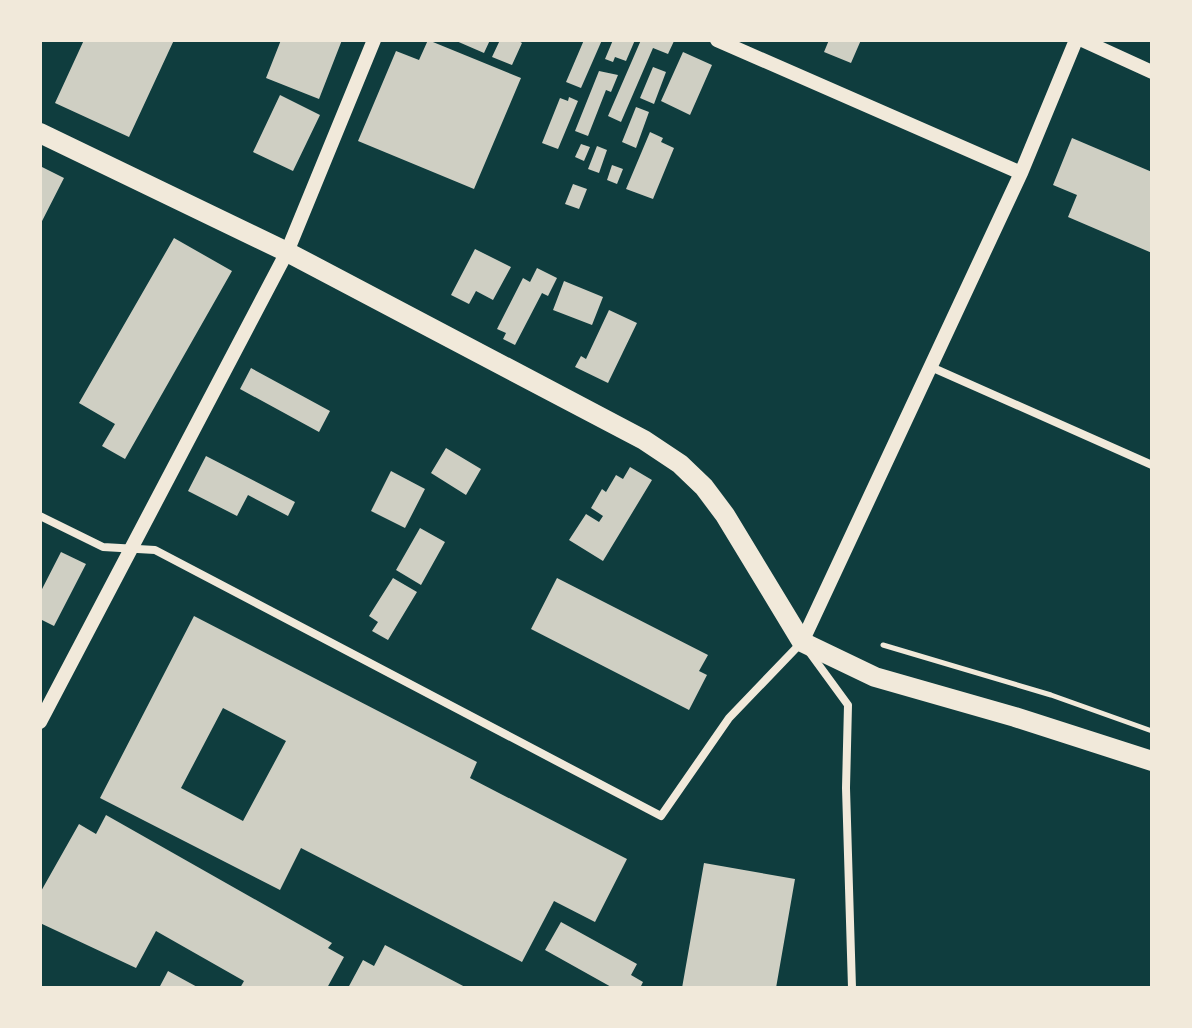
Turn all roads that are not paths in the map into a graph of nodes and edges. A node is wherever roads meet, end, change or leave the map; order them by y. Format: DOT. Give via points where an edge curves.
graph roads {
  1 [pos="374,40"];
  2 [pos="717,40"];
  3 [pos="1079,40"];
  4 [pos="1152,72"];
  5 [pos="40,133"];
  6 [pos="1021,173"];
  7 [pos="287,252"];
  8 [pos="931,367"];
  9 [pos="1152,465"];
  10 [pos="40,516"];
  11 [pos="130,550"];
  12 [pos="802,642"];
  13 [pos="40,722"];
  14 [pos="1152,761"];
  15 [pos="852,988"];
  1 -- 7 [label="street"];
  2 -- 6 [label="street"];
  3 -- 4 [label="street"];
  3 -- 6 [label="street"];
  5 -- 7 [label="main road"];
  6 -- 8 [label="street"];
  7 -- 11 [label="street"];
  7 -- 12 [label="main road" via="644,440 680,464 725,515"];
  8 -- 9 [label="street"];
  8 -- 12 [label="street"];
  10 -- 11 [label="street" via="103,547"];
  11 -- 12 [label="street" via="155,550 661,816 729,718"];
  11 -- 13 [label="street"];
  12 -- 14 [label="main road" via="875,677"];
  12 -- 15 [label="street" via="848,705"];
}
